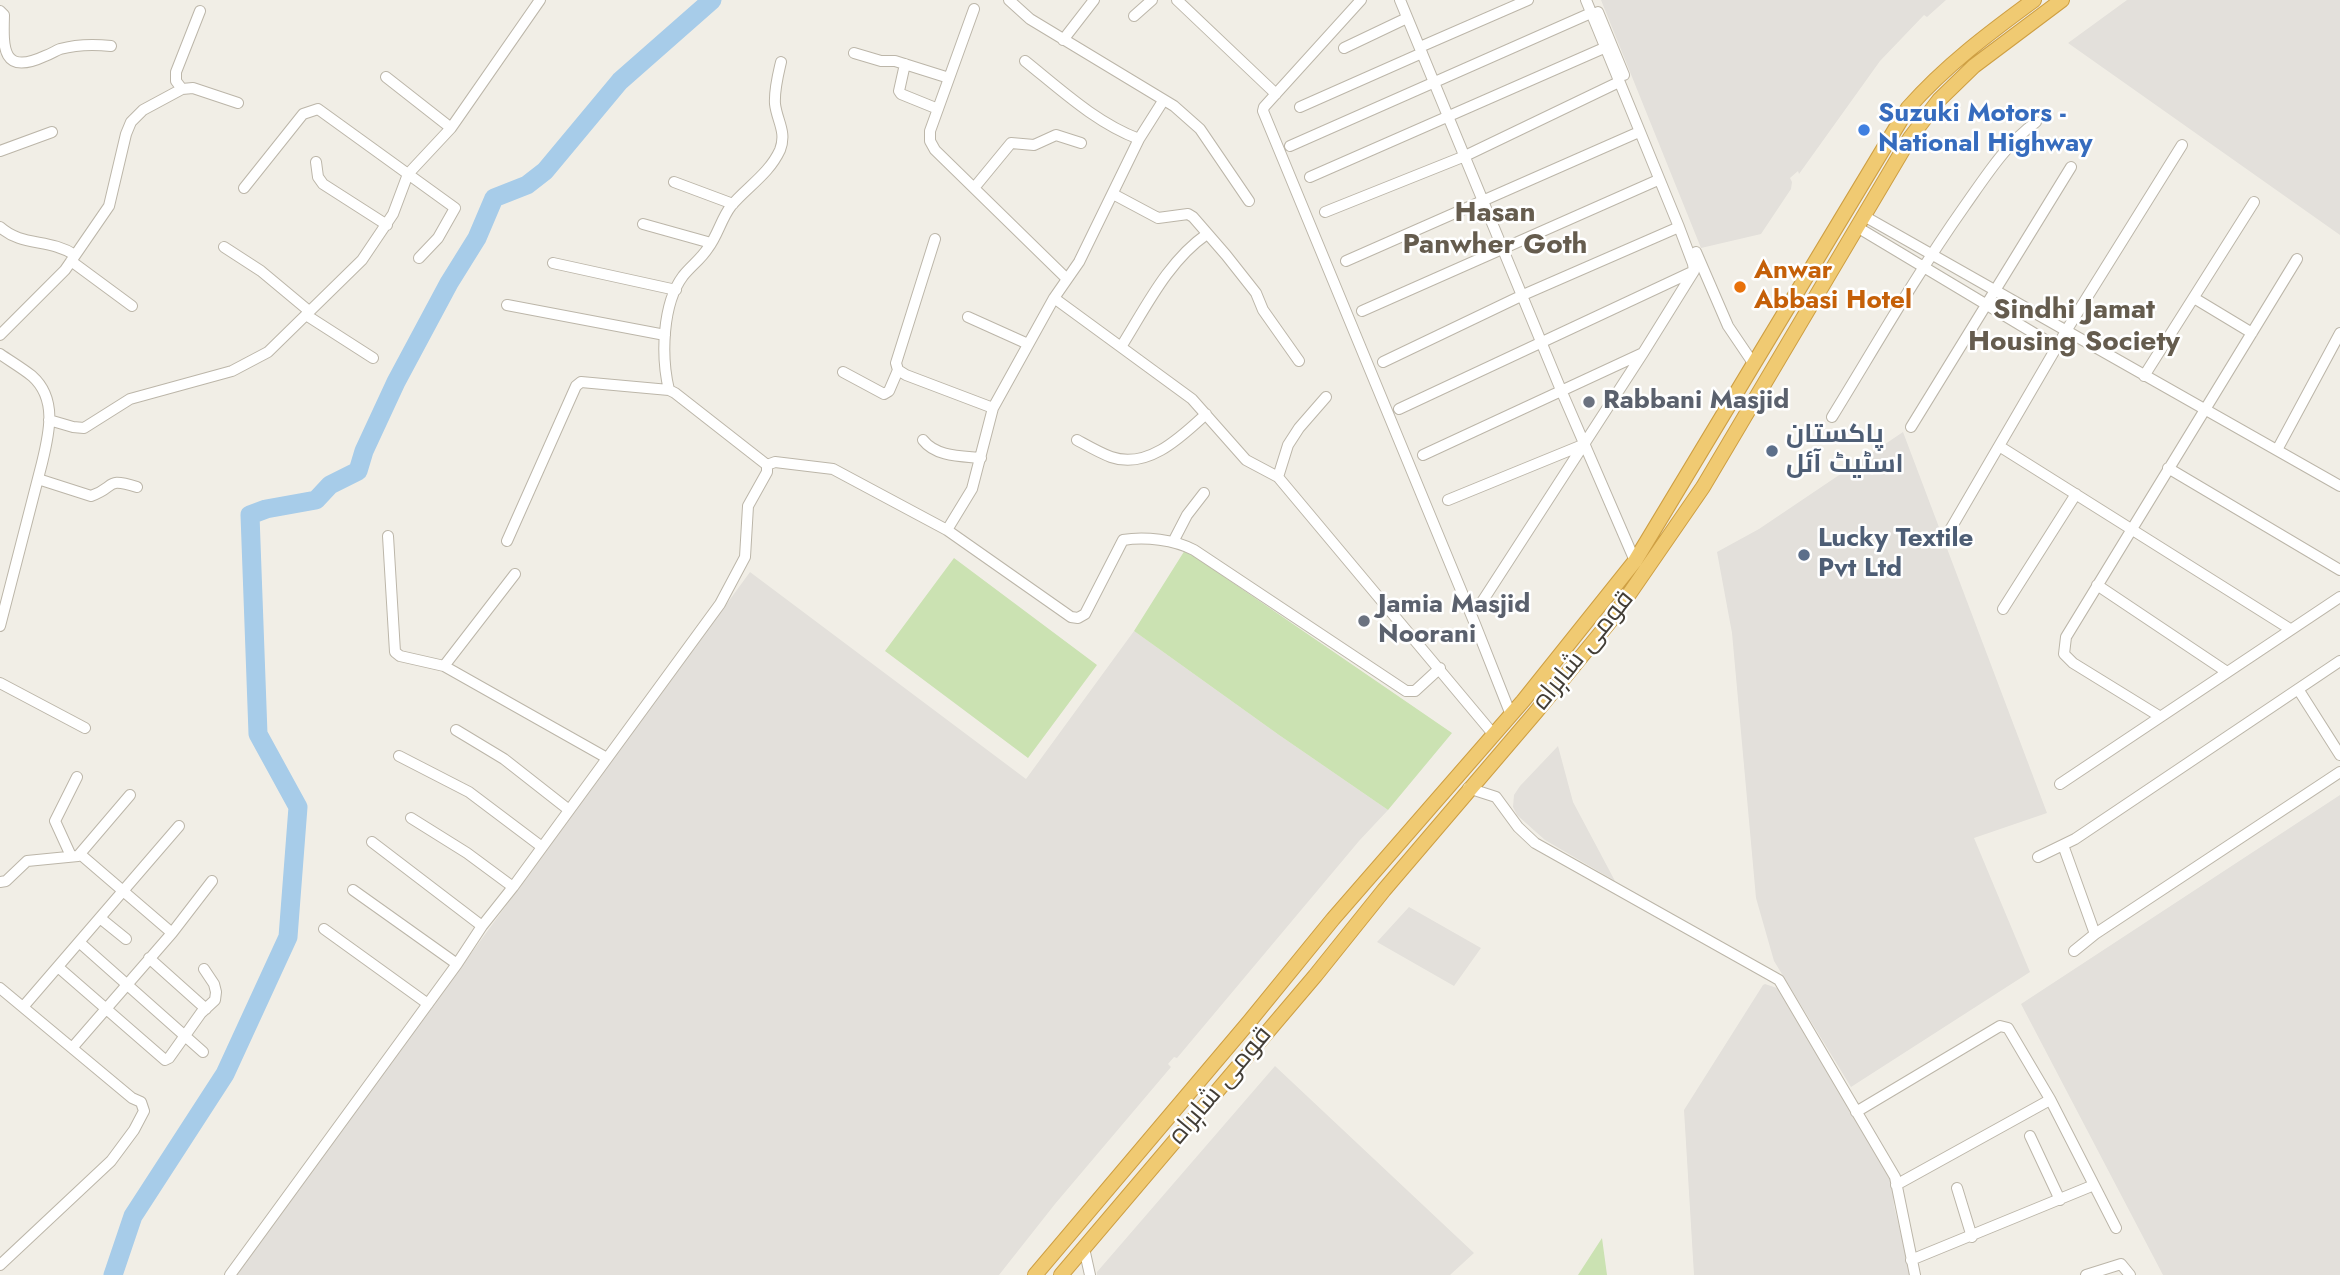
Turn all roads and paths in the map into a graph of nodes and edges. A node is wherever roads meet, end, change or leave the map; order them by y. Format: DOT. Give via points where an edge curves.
graph roads {
  1 [pos="540,0"];
  2 [pos="1009,0"];
  3 [pos="1094,0"];
  4 [pos="1152,0"];
  5 [pos="1177,0"];
  6 [pos="1362,0"];
  7 [pos="1401,0"];
  8 [pos="1528,0"];
  9 [pos="1586,0"];
  10 [pos="1593,0"];
  11 [pos="2034,0"];
  12 [pos="2062,0"];
  13 [pos="974,9"];
  14 [pos="0,11"];
  15 [pos="200,11"];
  16 [pos="1591,13"];
  17 [pos="1134,16"];
  18 [pos="1408,18"];
  19 [pos="1063,40"];
  20 [pos="111,46"];
  21 [pos="1344,48"];
  22 [pos="1604,48"];
  23 [pos="1421,50"];
  24 [pos="854,53"];
  25 [pos="1025,61"];
  26 [pos="781,62"];
  27 [pos="905,64"];
  28 [pos="386,77"];
  29 [pos="949,78"];
  30 [pos="1619,82"];
  31 [pos="1435,83"];
  32 [pos="182,89"];
  33 [pos="1276,94"];
  34 [pos="1163,101"];
  35 [pos="238,103"];
  36 [pos="1300,107"];
  37 [pos="938,109"];
  38 [pos="1448,116"];
  39 [pos="2036,122"];
  40 [pos="451,128"];
  41 [pos="52,132"];
  42 [pos="1639,132"];
  43 [pos="1139,139"];
  44 [pos="1081,144"];
  45 [pos="2182,145"];
  46 [pos="1290,146"];
  47 [pos="0,151"];
  48 [pos="1465,156"];
  49 [pos="316,162"];
  50 [pos="2071,167"];
  51 [pos="408,174"];
  52 [pos="1310,177"];
  53 [pos="1658,180"];
  54 [pos="674,182"];
  55 [pos="244,188"];
  56 [pos="974,188"];
  57 [pos="1113,194"];
  58 [pos="1483,200"];
  59 [pos="1249,201"];
  60 [pos="2254,202"];
  61 [pos="733,204"];
  62 [pos="1325,212"];
  63 [pos="1861,222"];
  64 [pos="643,224"];
  65 [pos="387,226"];
  66 [pos="0,227"];
  67 [pos="1679,227"];
  68 [pos="1207,234"];
  69 [pos="935,239"];
  70 [pos="712,243"];
  71 [pos="224,247"];
  72 [pos="1503,248"];
  73 [pos="1930,254"];
  74 [pos="73,258"];
  75 [pos="419,258"];
  76 [pos="2297,260"];
  77 [pos="1346,261"];
  78 [pos="553,263"];
  79 [pos="1924,267"];
  80 [pos="1694,271"];
  81 [pos="1066,279"];
  82 [pos="676,290"];
  83 [pos="1995,291"];
  84 [pos="1523,295"];
  85 [pos="1054,298"];
  86 [pos="2194,298"];
  87 [pos="507,305"];
  88 [pos="1986,305"];
  89 [pos="132,306"];
  90 [pos="1362,311"];
  91 [pos="308,313"];
  92 [pos="968,317"];
  93 [pos="2066,331"];
  94 [pos="2252,333"];
  95 [pos="2340,333"];
  96 [pos="0,335"];
  97 [pos="665,335"];
  98 [pos="1543,343"];
  99 [pos="1028,344"];
  100 [pos="1121,347"];
  101 [pos="2057,347"];
  102 [pos="1643,353"];
  103 [pos="0,354"];
  104 [pos="373,358"];
  105 [pos="1299,361"];
  106 [pos="1383,362"];
  107 [pos="1753,363"];
  108 [pos="898,370"];
  109 [pos="842,372"];
  110 [pos="2144,376"];
  111 [pos="669,390"];
  112 [pos="1561,390"];
  113 [pos="1326,397"];
  114 [pos="993,408"];
  115 [pos="1399,409"];
  116 [pos="2205,410"];
  117 [pos="1206,414"];
  118 [pos="1832,417"];
  119 [pos="49,420"];
  120 [pos="1911,427"];
  121 [pos="923,440"];
  122 [pos="1077,440"];
  123 [pos="1585,444"];
  124 [pos="1999,446"];
  125 [pos="2277,450"];
  126 [pos="1423,455"];
  127 [pos="981,458"];
  128 [pos="766,465"];
  129 [pos="2168,468"];
  130 [pos="1278,477"];
  131 [pos="38,479"];
  132 [pos="2340,486"];
  133 [pos="137,487"];
  134 [pos="1204,493"];
  135 [pos="2076,494"];
  136 [pos="1448,500"];
  137 [pos="2131,528"];
  138 [pos="947,530"];
  139 [pos="1950,530"];
  140 [pos="388,536"];
  141 [pos="507,541"];
  142 [pos="1172,542"];
  143 [pos="1635,561"];
  144 [pos="2340,570"];
  145 [pos="515,574"];
  146 [pos="2097,585"];
  147 [pos="2340,597"];
  148 [pos="1478,608"];
  149 [pos="2003,609"];
  150 [pos="0,626"];
  151 [pos="2290,629"];
  152 [pos="2340,661"];
  153 [pos="444,666"];
  154 [pos="1440,668"];
  155 [pos="2227,672"];
  156 [pos="0,683"];
  157 [pos="2298,689"];
  158 [pos="1511,715"];
  159 [pos="2159,716"];
  160 [pos="85,727"];
  161 [pos="456,730"];
  162 [pos="1494,735"];
  163 [pos="2340,755"];
  164 [pos="399,756"];
  165 [pos="607,758"];
  166 [pos="2340,772"];
  167 [pos="77,777"];
  168 [pos="2060,784"];
  169 [pos="1468,789"];
  170 [pos="130,795"];
  171 [pos="569,810"];
  172 [pos="411,818"];
  173 [pos="179,826"];
  174 [pos="372,842"];
  175 [pos="2063,845"];
  176 [pos="542,847"];
  177 [pos="75,855"];
  178 [pos="2038,857"];
  179 [pos="212,881"];
  180 [pos="0,882"];
  181 [pos="513,887"];
  182 [pos="353,890"];
  183 [pos="122,892"];
  184 [pos="100,918"];
  185 [pos="482,926"];
  186 [pos="324,929"];
  187 [pos="172,933"];
  188 [pos="2095,934"];
  189 [pos="126,939"];
  190 [pos="79,942"];
  191 [pos="2074,951"];
  192 [pos="149,958"];
  193 [pos="457,964"];
  194 [pos="58,967"];
  195 [pos="204,969"];
  196 [pos="127,984"];
  197 [pos="0,988"];
  198 [pos="428,1004"];
  199 [pos="23,1007"];
  200 [pos="106,1009"];
  201 [pos="206,1009"];
  202 [pos="185,1035"];
  203 [pos="72,1048"];
  204 [pos="204,1052"];
  205 [pos="2048,1101"];
  206 [pos="1856,1112"];
  207 [pos="2030,1136"];
  208 [pos="1896,1185"];
  209 [pos="2094,1185"];
  210 [pos="1957,1188"];
  211 [pos="2060,1199"];
  212 [pos="2116,1228"];
  213 [pos="1972,1237"];
  214 [pos="1084,1248"];
  215 [pos="1911,1260"];
  216 [pos="0,1265"];
  217 [pos="230,1275"];
  218 [pos="1035,1275"];
  219 [pos="1061,1275"];
  220 [pos="1090,1275"];
  221 [pos="1915,1275"];
  222 [pos="2086,1275"];
  223 [pos="2130,1275"];
  1 -- 40 [label="street"];
  2 -- 19 [label="street"];
  3 -- 19 [label="street"];
  4 -- 17 [label="street"];
  5 -- 33 [label="street"];
  6 -- 33 [label="street"];
  7 -- 18 [label="street"];
  8 -- 23 [label="street"];
  9 -- 16 [label="street"];
  10 -- 107 [label="street" via="1706,277 1728,326"];
  11 -- 107 [label="highway, قومی شاہراہ" via="1957,58 1908,108"];
  12 -- 63 [label="highway, قومی شاہراہ" via="1974,66 1939,100 1910,138"];
  13 -- 29 [label="street"];
  14 -- 20 [label="street" via="4,15 3,44 12,61 23,64 75,45"];
  15 -- 32 [label="street" via="176,72"];
  16 -- 22 [label="street"];
  16 -- 31 [label="street"];
  18 -- 21 [label="street"];
  18 -- 23 [label="street"];
  19 -- 34 [label="street"];
  22 -- 30 [label="street"];
  22 -- 38 [label="street"];
  23 -- 31 [label="street"];
  23 -- 36 [label="street"];
  24 -- 27 [label="street"];
  25 -- 43 [label="street" via="1122,133"];
  26 -- 61 [label="street" via="775,92 784,132 779,152"];
  27 -- 29 [label="street"];
  27 -- 37 [label="street" via="901,94"];
  28 -- 40 [label="street"];
  29 -- 37 [label="street"];
  30 -- 42 [label="street"];
  30 -- 48 [label="street"];
  31 -- 38 [label="street"];
  31 -- 46 [label="street"];
  32 -- 35 [label="street" via="193,88"];
  32 -- 74 [label="street" via="143,110 131,122 109,206"];
  33 -- 158 [label="street" via="1264,107 1264,116"];
  34 -- 43 [label="street"];
  34 -- 59 [label="street" via="1200,129"];
  37 -- 56 [label="street" via="930,141"];
  38 -- 48 [label="street"];
  38 -- 52 [label="street"];
  39 -- 73 [label="street" via="1994,162"];
  40 -- 51 [label="street"];
  41 -- 47 [label="street"];
  42 -- 53 [label="street"];
  42 -- 58 [label="street"];
  43 -- 57 [label="street"];
  44 -- 56 [label="street" via="1056,135 1034,145 1011,143"];
  45 -- 93 [label="street"];
  48 -- 58 [label="street"];
  48 -- 62 [label="street"];
  49 -- 65 [label="street" via="323,184"];
  50 -- 83 [label="street"];
  51 -- 55 [label="street" via="318,109 303,114"];
  51 -- 65 [label="street"];
  51 -- 75 [label="street" via="455,208 438,238"];
  53 -- 67 [label="street"];
  53 -- 72 [label="street"];
  54 -- 61 [label="street"];
  56 -- 81 [label="street"];
  57 -- 68 [label="street" via="1158,218 1188,214"];
  57 -- 81 [label="street"];
  58 -- 72 [label="street"];
  58 -- 77 [label="street"];
  60 -- 86 [label="street"];
  61 -- 70 [label="street"];
  63 -- 73 [label="street"];
  63 -- 79 [label="street"];
  63 -- 169 [label="highway, قومی شاہراہ" via="1703,487 1647,570 1536,712"];
  64 -- 70 [label="street"];
  65 -- 91 [label="street" via="362,260"];
  66 -- 74 [label="street" via="14,237 58,245"];
  67 -- 80 [label="street"];
  67 -- 84 [label="street"];
  68 -- 100 [label="street" via="1169,271"];
  68 -- 105 [label="street" via="1256,293"];
  69 -- 108 [label="street" via="896,363"];
  70 -- 82 [label="street"];
  71 -- 91 [label="street" via="261,271"];
  72 -- 84 [label="street"];
  72 -- 90 [label="street"];
  73 -- 79 [label="street"];
  73 -- 83 [label="street"];
  74 -- 89 [label="street"];
  74 -- 96 [label="street"];
  76 -- 94 [label="street"];
  78 -- 82 [label="street"];
  79 -- 88 [label="street"];
  79 -- 118 [label="street"];
  80 -- 98 [label="street"];
  80 -- 102 [label="street"];
  81 -- 85 [label="street"];
  82 -- 97 [label="street"];
  83 -- 88 [label="street"];
  83 -- 93 [label="street"];
  84 -- 98 [label="street"];
  84 -- 106 [label="street"];
  85 -- 99 [label="street"];
  85 -- 100 [label="street"];
  86 -- 94 [label="street"];
  86 -- 110 [label="street"];
  87 -- 97 [label="street"];
  88 -- 101 [label="street"];
  88 -- 120 [label="street"];
  91 -- 104 [label="street"];
  91 -- 119 [label="street" via="268,352 232,371 130,399 84,428"];
  92 -- 99 [label="street"];
  93 -- 101 [label="street"];
  93 -- 110 [label="street"];
  94 -- 116 [label="street"];
  95 -- 125 [label="street"];
  97 -- 111 [label="street"];
  98 -- 112 [label="street"];
  98 -- 115 [label="street"];
  99 -- 114 [label="street"];
  100 -- 117 [label="street" via="1192,398"];
  101 -- 124 [label="street"];
  102 -- 112 [label="street"];
  102 -- 123 [label="street"];
  103 -- 119 [label="street" via="32,376 45,392"];
  107 -- 143 [label="highway, قومی شاہراہ"];
  108 -- 109 [label="street" via="884,394"];
  108 -- 114 [label="street"];
  110 -- 116 [label="street"];
  111 -- 128 [label="street"];
  111 -- 141 [label="street" via="578,383"];
  112 -- 123 [label="street"];
  112 -- 126 [label="street"];
  113 -- 130 [label="street" via="1288,445"];
  114 -- 127 [label="street"];
  116 -- 125 [label="street"];
  116 -- 129 [label="street"];
  117 -- 122 [label="street" via="1175,442 1149,456 1113,458"];
  117 -- 130 [label="street" via="1246,460"];
  119 -- 131 [label="street"];
  121 -- 127 [label="street" via="952,455"];
  123 -- 136 [label="street"];
  123 -- 143 [label="street"];
  123 -- 148 [label="street"];
  124 -- 135 [label="street"];
  124 -- 139 [label="street"];
  125 -- 132 [label="street"];
  127 -- 138 [label="street" via="972,489"];
  128 -- 138 [label="street" via="775,461 833,469"];
  128 -- 165 [label="street" via="767,472 748,506 745,557 736,576"];
  129 -- 137 [label="street"];
  129 -- 144 [label="street"];
  130 -- 154 [label="street"];
  131 -- 133 [label="street" via="91,496 114,482"];
  131 -- 150 [label="street"];
  134 -- 142 [label="street"];
  135 -- 137 [label="street"];
  135 -- 149 [label="street"];
  137 -- 146 [label="street"];
  137 -- 151 [label="street"];
  138 -- 142 [label="street" via="1058,609 1078,618 1085,614 1123,540"];
  140 -- 153 [label="street" via="395,652"];
  142 -- 154 [label="street" via="1194,550 1406,691 1415,691"];
  143 -- 158 [label="highway, قومی شاہراہ"];
  145 -- 153 [label="street"];
  146 -- 155 [label="street"];
  146 -- 159 [label="street" via="2066,637 2064,654"];
  147 -- 151 [label="street"];
  151 -- 155 [label="street"];
  152 -- 157 [label="street"];
  153 -- 165 [label="street"];
  154 -- 162 [label="street"];
  155 -- 159 [label="street"];
  156 -- 160 [label="street"];
  157 -- 163 [label="street"];
  157 -- 175 [label="street"];
  158 -- 162 [label="highway, قومی شاہراہ"];
  159 -- 168 [label="street"];
  161 -- 171 [label="street"];
  162 -- 218 [label="highway, قومی شاہراہ" via="1368,877"];
  164 -- 176 [label="street" via="469,792"];
  165 -- 171 [label="street"];
  166 -- 188 [label="street"];
  167 -- 177 [label="street" via="55,821"];
  169 -- 206 [label="street" via="1496,797 1535,843 1779,980"];
  169 -- 214 [label="highway, قومی شاہراہ"];
  170 -- 177 [label="street"];
  171 -- 176 [label="street"];
  172 -- 181 [label="street"];
  173 -- 183 [label="street"];
  174 -- 185 [label="street"];
  175 -- 178 [label="street"];
  175 -- 188 [label="street"];
  176 -- 181 [label="street"];
  177 -- 180 [label="street" via="27,860"];
  177 -- 183 [label="street"];
  179 -- 187 [label="street"];
  181 -- 185 [label="street"];
  182 -- 193 [label="street"];
  183 -- 184 [label="street"];
  183 -- 187 [label="street"];
  184 -- 189 [label="street"];
  184 -- 190 [label="street"];
  185 -- 193 [label="street"];
  186 -- 198 [label="street"];
  187 -- 192 [label="street"];
  188 -- 191 [label="street"];
  190 -- 194 [label="street"];
  190 -- 196 [label="street"];
  192 -- 196 [label="street"];
  192 -- 201 [label="street"];
  193 -- 198 [label="street"];
  194 -- 199 [label="street"];
  194 -- 200 [label="street"];
  195 -- 201 [label="street" via="216,992"];
  196 -- 200 [label="street"];
  196 -- 202 [label="street"];
  197 -- 199 [label="street"];
  198 -- 217 [label="street"];
  199 -- 203 [label="street"];
  200 -- 202 [label="street" via="165,1060"];
  200 -- 203 [label="street"];
  201 -- 202 [label="street"];
  202 -- 204 [label="street"];
  203 -- 216 [label="street" via="141,1102 143,1114 111,1161"];
  205 -- 208 [label="street"];
  206 -- 208 [label="street"];
  206 -- 209 [label="street" via="2004,1026 2050,1100"];
  207 -- 211 [label="street"];
  208 -- 215 [label="street"];
  209 -- 211 [label="street"];
  209 -- 212 [label="street"];
  210 -- 213 [label="street"];
  211 -- 213 [label="street"];
  213 -- 215 [label="street"];
  214 -- 219 [label="highway, قومی شاہراہ"];
  214 -- 220 [label="street"];
  215 -- 221 [label="street"];
  222 -- 223 [label="street" via="2121,1264"];
}
